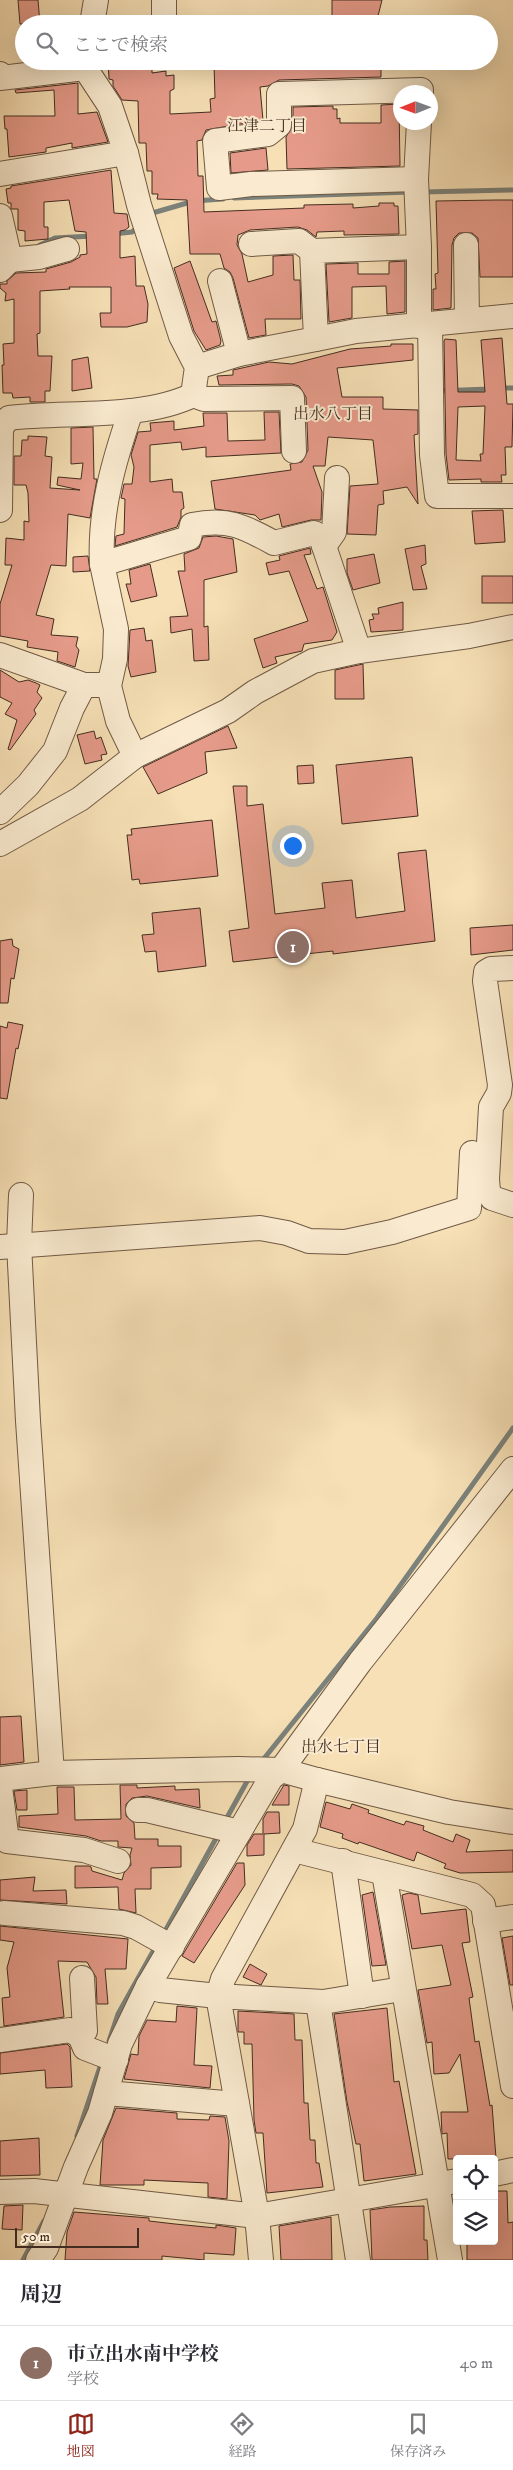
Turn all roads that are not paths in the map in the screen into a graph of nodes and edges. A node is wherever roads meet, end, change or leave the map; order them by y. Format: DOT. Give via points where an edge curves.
graph roads {
  1 [pos="96,0"];
  2 [pos="164,0"];
  3 [pos="94,15"];
  4 [pos="164,15"];
  5 [pos="47,70"];
  6 [pos="89,70"];
  7 [pos="0,76"];
  8 [pos="393,91"];
  9 [pos="419,130"];
  10 [pos="126,153"];
  11 [pos="0,174"];
  12 [pos="416,179"];
  13 [pos="0,216"];
  14 [pos="251,244"];
  15 [pos="466,245"];
  16 [pos="419,247"];
  17 [pos="66,249"];
  18 [pos="312,251"];
  19 [pos="5,265"];
  20 [pos="220,280"];
  21 [pos="513,316"];
  22 [pos="467,320"];
  23 [pos="424,325"];
  24 [pos="316,339"];
  25 [pos="239,354"];
  26 [pos="197,367"];
  27 [pos="193,396"];
  28 [pos="131,411"];
  29 [pos="3,417"];
  30 [pos="1,446"];
  31 [pos="294,451"];
  32 [pos="337,478"];
  33 [pos="513,496"];
  34 [pos="0,510"];
  35 [pos="324,546"];
  36 [pos="102,564"];
  37 [pos="513,627"];
  38 [pos="359,651"];
  39 [pos="0,655"];
  40 [pos="84,685"];
  41 [pos="109,686"];
  42 [pos="135,756"];
  43 [pos="1,810"];
  44 [pos="0,844"];
  45 [pos="513,968"];
  46 [pos="472,1153"];
  47 [pos="21,1195"];
  48 [pos="513,1206"];
  49 [pos="9,1246"];
  50 [pos="513,1469"];
  51 [pos="281,1770"];
  52 [pos="52,1773"];
  53 [pos="0,1778"];
  54 [pos="317,1780"];
  55 [pos="0,1787"];
  56 [pos="138,1810"];
  57 [pos="513,1822"];
  58 [pos="239,1832"];
  59 [pos="294,1850"];
  60 [pos="118,1861"];
  61 [pos="343,1861"];
  62 [pos="384,1872"];
  63 [pos="4,1913"];
  64 [pos="513,1917"];
  65 [pos="485,1921"];
  66 [pos="172,1947"];
  67 [pos="82,1978"];
  68 [pos="148,1986"];
  69 [pos="402,1990"];
  70 [pos="218,1996"];
  71 [pos="362,1996"];
  72 [pos="318,2002"];
  73 [pos="506,2008"];
  74 [pos="80,2036"];
  75 [pos="0,2040"];
  76 [pos="116,2060"];
  77 [pos="513,2086"];
  78 [pos="106,2093"];
  79 [pos="237,2104"];
  80 [pos="513,2170"];
  81 [pos="498,2173"];
  82 [pos="448,2183"];
  83 [pos="0,2192"];
  84 [pos="66,2195"];
  85 [pos="348,2200"];
  86 [pos="257,2216"];
  87 [pos="38,2260"];
  88 [pos="261,2260"];
  89 [pos="358,2260"];
  90 [pos="450,2260"];
  1 -- 3 [label="street"];
  2 -- 4 [label="street"];
  5 -- 7 [label="street"];
  6 -- 10 [label="street" via="110,106"];
  8 -- 12 [label="street" via="279,94 279,125 268,134 215,141 219,188 251,184"];
  9 -- 12 [label="street"];
  10 -- 11 [label="street"];
  10 -- 26 [label="street" via="139,205 181,336"];
  12 -- 16 [label="street"];
  13 -- 19 [label="street"];
  14 -- 18 [label="street" via="299,241"];
  15 -- 22 [label="street"];
  16 -- 18 [label="street"];
  16 -- 23 [label="street"];
  17 -- 19 [label="street"];
  18 -- 24 [label="street"];
  20 -- 25 [label="street"];
  21 -- 22 [label="street"];
  22 -- 23 [label="street"];
  23 -- 24 [label="street" via="356,331"];
  23 -- 33 [label="street" via="437,496"];
  24 -- 25 [label="street"];
  25 -- 26 [label="street"];
  26 -- 27 [label="street"];
  27 -- 28 [label="street" via="177,403"];
  27 -- 31 [label="street" via="204,399 292,398"];
  28 -- 29 [label="street"];
  28 -- 36 [label="street" via="105,506"];
  29 -- 30 [label="street"];
  30 -- 34 [label="street"];
  32 -- 35 [label="street" via="334,532"];
  35 -- 36 [label="street" via="321,537 314,533 274,543 241,525 209,521 192,525 189,538"];
  35 -- 38 [label="street"];
  36 -- 41 [label="street" via="116,630 115,659"];
  37 -- 38 [label="street"];
  38 -- 42 [label="street" via="313,661 255,692 228,711"];
  39 -- 40 [label="street"];
  40 -- 41 [label="street"];
  40 -- 43 [label="street" via="55,751 28,785"];
  41 -- 42 [label="street" via="118,721"];
  42 -- 44 [label="street" via="80,799"];
  45 -- 48 [label="street" via="490,969 486,972 485,981 500,1085 491,1107 488,1191 492,1198"];
  46 -- 49 [label="street" via="469,1208 392,1232 345,1242 309,1241 260,1228"];
  47 -- 49 [label="street"];
  49 -- 52 [label="street" via="28,1421"];
  50 -- 51 [label="street" via="360,1662"];
  51 -- 52 [label="street"];
  51 -- 54 [label="street"];
  51 -- 58 [label="street" via="271,1778"];
  52 -- 53 [label="street"];
  54 -- 57 [label="street" via="449,1812"];
  54 -- 59 [label="street" via="305,1829"];
  55 -- 60 [label="street" via="7,1841 84,1850"];
  56 -- 58 [label="street"];
  58 -- 66 [label="street"];
  59 -- 61 [label="street"];
  59 -- 70 [label="street" via="224,1978"];
  61 -- 62 [label="street"];
  61 -- 71 [label="street"];
  62 -- 65 [label="street" via="472,1894 482,1905"];
  62 -- 69 [label="street"];
  63 -- 66 [label="street" via="123,1923"];
  64 -- 65 [label="street"];
  65 -- 73 [label="street"];
  66 -- 68 [label="street"];
  67 -- 74 [label="street" via="85,2031"];
  68 -- 70 [label="street"];
  68 -- 76 [label="street" via="120,2044"];
  69 -- 71 [label="street"];
  69 -- 82 [label="street"];
  70 -- 72 [label="street"];
  70 -- 79 [label="street"];
  71 -- 72 [label="street"];
  72 -- 85 [label="street"];
  73 -- 77 [label="street"];
  74 -- 75 [label="street" via="70,2030"];
  74 -- 76 [label="street" via="85,2048"];
  76 -- 78 [label="street"];
  78 -- 79 [label="street"];
  78 -- 84 [label="street"];
  79 -- 86 [label="street"];
  80 -- 81 [label="street"];
  82 -- 85 [label="street"];
  82 -- 90 [label="street"];
  83 -- 84 [label="street" via="34,2191"];
  84 -- 86 [label="street"];
  84 -- 87 [label="street" via="46,2248"];
  85 -- 86 [label="street"];
  85 -- 89 [label="street"];
  86 -- 88 [label="street"];
}
